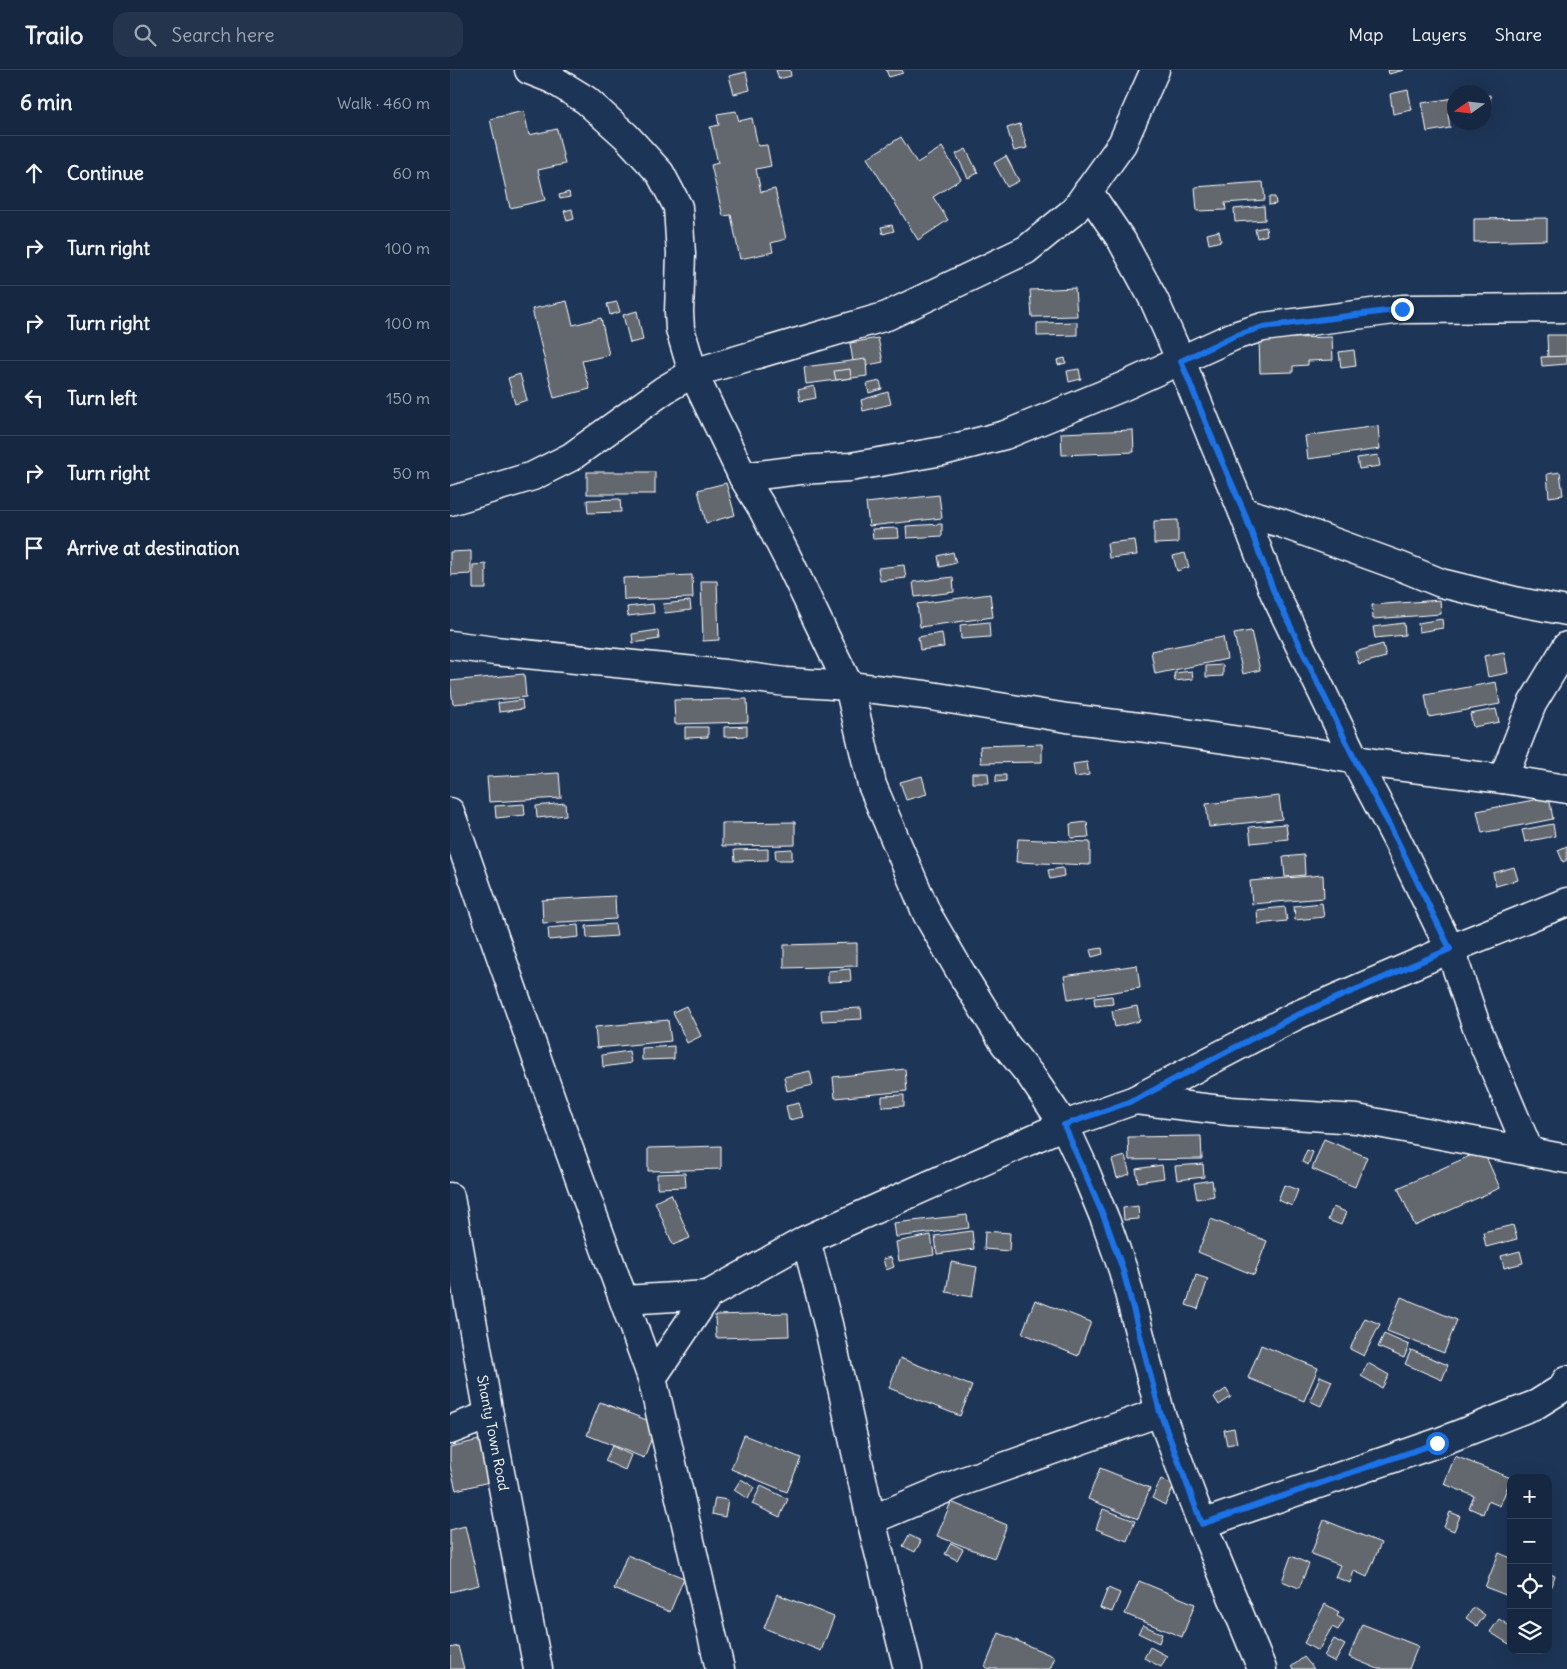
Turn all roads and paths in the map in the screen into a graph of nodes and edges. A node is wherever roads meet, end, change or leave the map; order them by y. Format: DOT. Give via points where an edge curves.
graph roads {
  1 [pos="530,70"];
  2 [pos="1155,70"];
  3 [pos="1088,191"];
  4 [pos="1567,308"];
  5 [pos="1181,361"];
  6 [pos="693,373"];
  7 [pos="743,477"];
  8 [pos="450,501"];
  9 [pos="1244,512"];
  10 [pos="1567,611"];
  11 [pos="450,644"];
  12 [pos="1567,646"];
  13 [pos="848,686"];
  14 [pos="1355,760"];
  15 [pos="1503,779"];
  16 [pos="1567,789"];
  17 [pos="450,812"];
  18 [pos="1567,902"];
  19 [pos="1450,949"];
  20 [pos="1135,1100"];
  21 [pos="1064,1125"];
  22 [pos="1530,1151"];
  23 [pos="1567,1159"];
  24 [pos="450,1196"];
  25 [pos="806,1240"];
  26 [pos="708,1295"];
  27 [pos="624,1300"];
  28 [pos="652,1378"];
  29 [pos="1567,1380"];
  30 [pos="1160,1412"];
  31 [pos="489,1415"];
  32 [pos="450,1430"];
  33 [pos="871,1520"];
  34 [pos="1202,1524"];
  35 [pos="538,1669"];
  36 [pos="720,1669"];
  37 [pos="908,1669"];
  38 [pos="1262,1669"];
  1 -- 6 [label="street" via="586,100 626,136 660,173 678,206 680,328"];
  2 -- 3 [label="street" via="1122,144"];
  3 -- 5 [label="street" via="1127,249"];
  3 -- 6 [label="street" via="1074,211 1026,250 887,316"];
  4 -- 5 [label="street" via="1402,309 1311,320 1263,327 1234,336"];
  5 -- 7 [label="street" via="1005,434 943,452 850,467"];
  5 -- 9 [label="street"];
  6 -- 7 [label="street"];
  6 -- 8 [label="street" via="571,457 533,476"];
  7 -- 13 [label="street" via="789,561"];
  9 -- 10 [label="street" via="1441,583"];
  9 -- 14 [label="street" via="1274,592"];
  11 -- 13 [label="street" via="496,652"];
  12 -- 15 [label="street" via="1532,704"];
  13 -- 14 [label="street" via="1295,748"];
  13 -- 21 [label="street" via="872,785 927,914 1005,1044"];
  14 -- 15 [label="street"];
  14 -- 19 [label="street"];
  15 -- 16 [label="street"];
  17 -- 27 [label="street"];
  18 -- 19 [label="street"];
  19 -- 20 [label="street" via="1295,1016"];
  19 -- 22 [label="street" via="1477,1028"];
  20 -- 21 [label="street"];
  20 -- 22 [label="street" via="1230,1112 1357,1119"];
  21 -- 25 [label="street"];
  21 -- 30 [label="street" via="1123,1270"];
  22 -- 23 [label="street"];
  24 -- 31 [label="street, Shanty Town Road"];
  25 -- 26 [label="street"];
  25 -- 33 [label="street"];
  26 -- 27 [label="street"];
  26 -- 28 [label="street"];
  27 -- 28 [label="street"];
  28 -- 36 [label="street"];
  29 -- 34 [label="street" via="1561,1389 1537,1404 1437,1443"];
  30 -- 33 [label="street" via="964,1481"];
  30 -- 34 [label="street"];
  31 -- 32 [label="street"];
  31 -- 35 [label="street, Shanty Town Road"];
  33 -- 37 [label="street"];
  34 -- 38 [label="street"];
}
